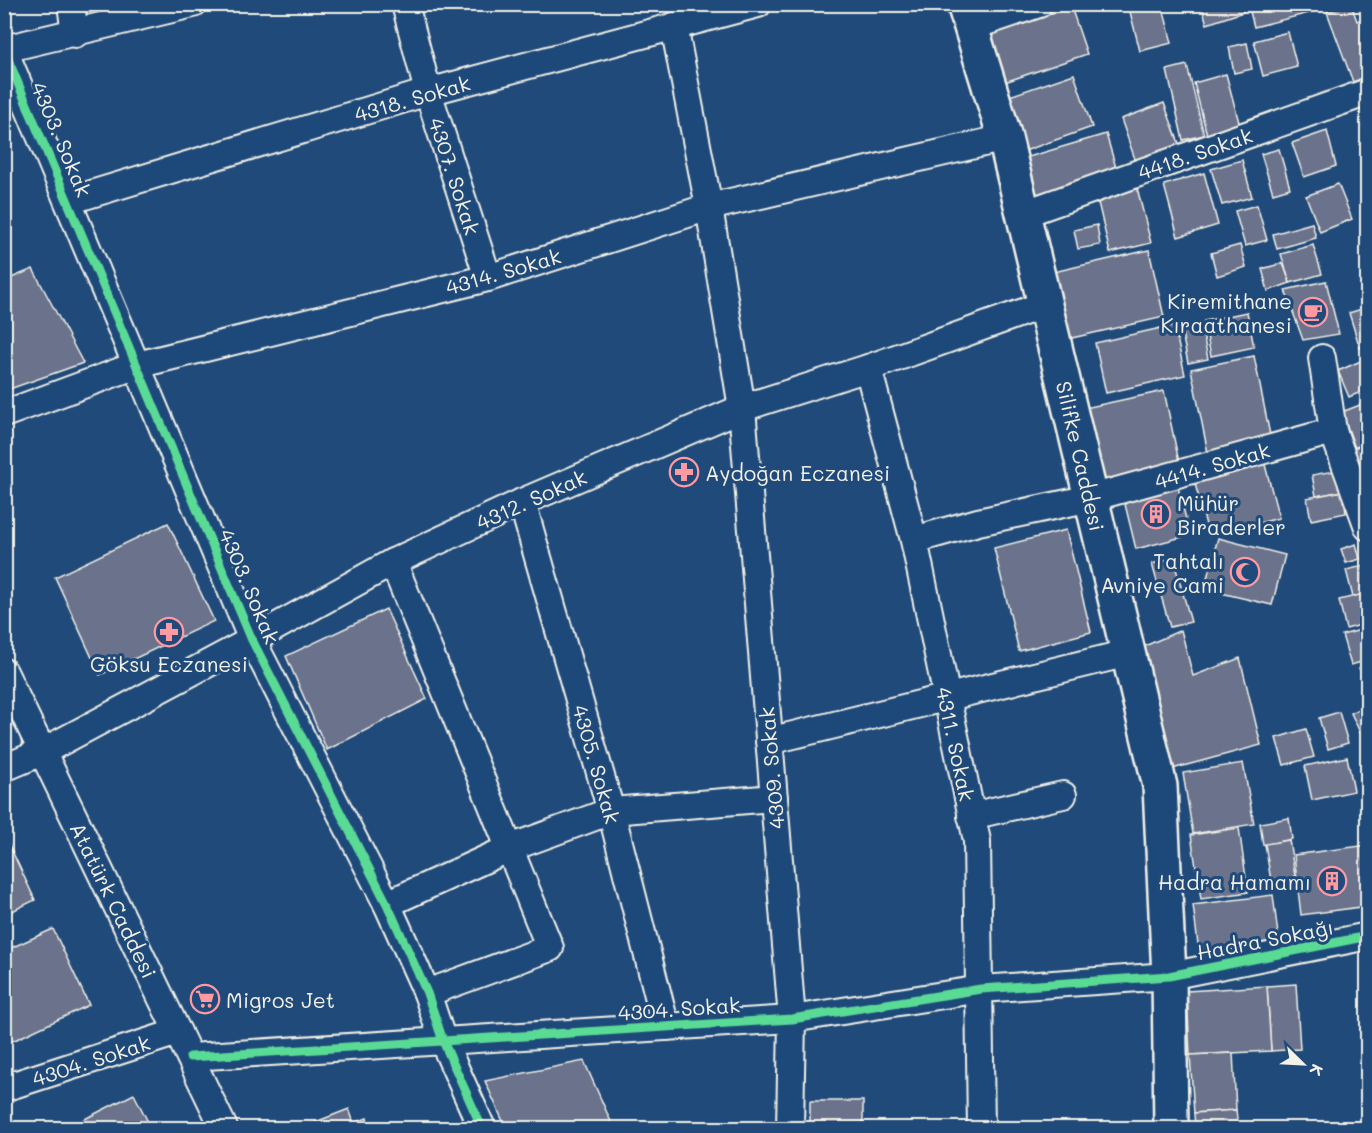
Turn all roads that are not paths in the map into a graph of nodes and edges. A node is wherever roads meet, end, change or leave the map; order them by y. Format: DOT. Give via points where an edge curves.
graph roads {
  1 [pos="71,4"];
  2 [pos="193,4"];
  3 [pos="405,4"];
  4 [pos="758,4"];
  5 [pos="1039,4"];
  6 [pos="967,16"];
  7 [pos="674,26"];
  8 [pos="75,34"];
  9 [pos="4,49"];
  10 [pos="428,92"];
  11 [pos="1368,92"];
  12 [pos="1005,138"];
  13 [pos="68,201"];
  14 [pos="709,207"];
  15 [pos="1023,214"];
  16 [pos="488,278"];
  17 [pos="1046,304"];
  18 [pos="1322,358"];
  19 [pos="137,365"];
  20 [pos="868,368"];
  21 [pos="741,408"];
  22 [pos="4,414"];
  23 [pos="1333,431"];
  24 [pos="1091,498"];
  25 [pos="522,502"];
  26 [pos="1368,527"];
  27 [pos="914,540"];
  28 [pos="393,562"];
  29 [pos="252,640"];
  30 [pos="1128,653"];
  31 [pos="4,672"];
  32 [pos="947,699"];
  33 [pos="769,741"];
  34 [pos="42,752"];
  35 [pos="4,768"];
  36 [pos="1063,795"];
  37 [pos="774,798"];
  38 [pos="610,811"];
  39 [pos="971,816"];
  40 [pos="510,848"];
  41 [pos="387,904"];
  42 [pos="1368,936"];
  43 [pos="1169,976"];
  44 [pos="981,989"];
  45 [pos="427,993"];
  46 [pos="792,1019"];
  47 [pos="666,1027"];
  48 [pos="178,1032"];
  49 [pos="442,1041"];
  50 [pos="190,1057"];
  51 [pos="4,1088"];
  52 [pos="224,1128"];
  53 [pos="482,1128"];
  54 [pos="790,1128"];
  55 [pos="981,1128"];
  56 [pos="1171,1128"];
  1 -- 8 [label="street"];
  2 -- 8 [label="street"];
  3 -- 10 [label="street, 4307. Sokak"];
  4 -- 7 [label="street, 4318. Sokak"];
  5 -- 6 [label="street"];
  6 -- 12 [label="street, Silifke Caddesi"];
  7 -- 10 [label="street, 4318. Sokak"];
  7 -- 14 [label="street, 4309. Sokak"];
  8 -- 9 [label="street"];
  9 -- 13 [label="street, 4303. Sokak"];
  10 -- 13 [label="street, 4318. Sokak"];
  10 -- 16 [label="street, 4307. Sokak"];
  11 -- 15 [label="street, 4418. Sokak"];
  12 -- 14 [label="street, 4314. Sokak"];
  12 -- 15 [label="street, Silifke Caddesi"];
  13 -- 19 [label="street, 4303. Sokak"];
  14 -- 16 [label="street, 4314. Sokak"];
  14 -- 21 [label="street, 4309. Sokak"];
  15 -- 17 [label="street, Silifke Caddesi"];
  16 -- 19 [label="street, 4314. Sokak"];
  17 -- 20 [label="street, 4312. Sokak"];
  17 -- 24 [label="street, Silifke Caddesi"];
  18 -- 23 [label="street"];
  19 -- 22 [label="street, 4314. Sokak"];
  19 -- 29 [label="street, 4303. Sokak"];
  20 -- 21 [label="street, 4312. Sokak"];
  20 -- 27 [label="street, 4311. Sokak"];
  21 -- 25 [label="street, 4312. Sokak"];
  21 -- 33 [label="street, 4309. Sokak"];
  23 -- 24 [label="street, 4414. Sokak"];
  23 -- 26 [label="street"];
  24 -- 27 [label="street, 4414. Sokak"];
  24 -- 30 [label="street, Silifke Caddesi"];
  25 -- 28 [label="street, 4312. Sokak"];
  25 -- 38 [label="street, 4305. Sokak"];
  27 -- 32 [label="street, 4311. Sokak"];
  28 -- 29 [label="street, 4312. Sokak"];
  28 -- 40 [label="street"];
  29 -- 34 [label="street, 4312. Sokak"];
  29 -- 41 [label="street, 4303. Sokak"];
  30 -- 32 [label="street"];
  30 -- 43 [label="street, Silifke Caddesi" via="1160,786"];
  31 -- 34 [label="street, Atatürk Caddesi"];
  32 -- 33 [label="street"];
  32 -- 39 [label="street, 4311. Sokak"];
  33 -- 37 [label="street, 4309. Sokak"];
  34 -- 35 [label="street, 4312. Sokak"];
  34 -- 48 [label="street, Atatürk Caddesi"];
  36 -- 39 [label="street"];
  37 -- 38 [label="street"];
  37 -- 46 [label="street, 4309. Sokak"];
  38 -- 40 [label="street"];
  38 -- 47 [label="street, 4305. Sokak"];
  39 -- 44 [label="street, 4311. Sokak" via="977,841"];
  40 -- 41 [label="street"];
  40 -- 45 [label="street" via="550,948"];
  41 -- 45 [label="street, 4303. Sokak"];
  42 -- 43 [label="street, Hadra Sokağı"];
  43 -- 44 [label="street, 4304. Sokak"];
  43 -- 56 [label="street, Silifke Caddesi"];
  44 -- 46 [label="street, 4304. Sokak"];
  44 -- 55 [label="street, 4311. Sokak"];
  45 -- 49 [label="street, 4303. Sokak"];
  46 -- 47 [label="street, 4304. Sokak"];
  46 -- 54 [label="street, 4309. Sokak"];
  47 -- 49 [label="street, 4304. Sokak"];
  48 -- 50 [label="street, Atatürk Caddesi"];
  48 -- 51 [label="street, 4304. Sokak"];
  49 -- 50 [label="street, 4304. Sokak"];
  49 -- 53 [label="street, 4303. Sokak"];
  50 -- 52 [label="street, Atatürk Caddesi"];
}
